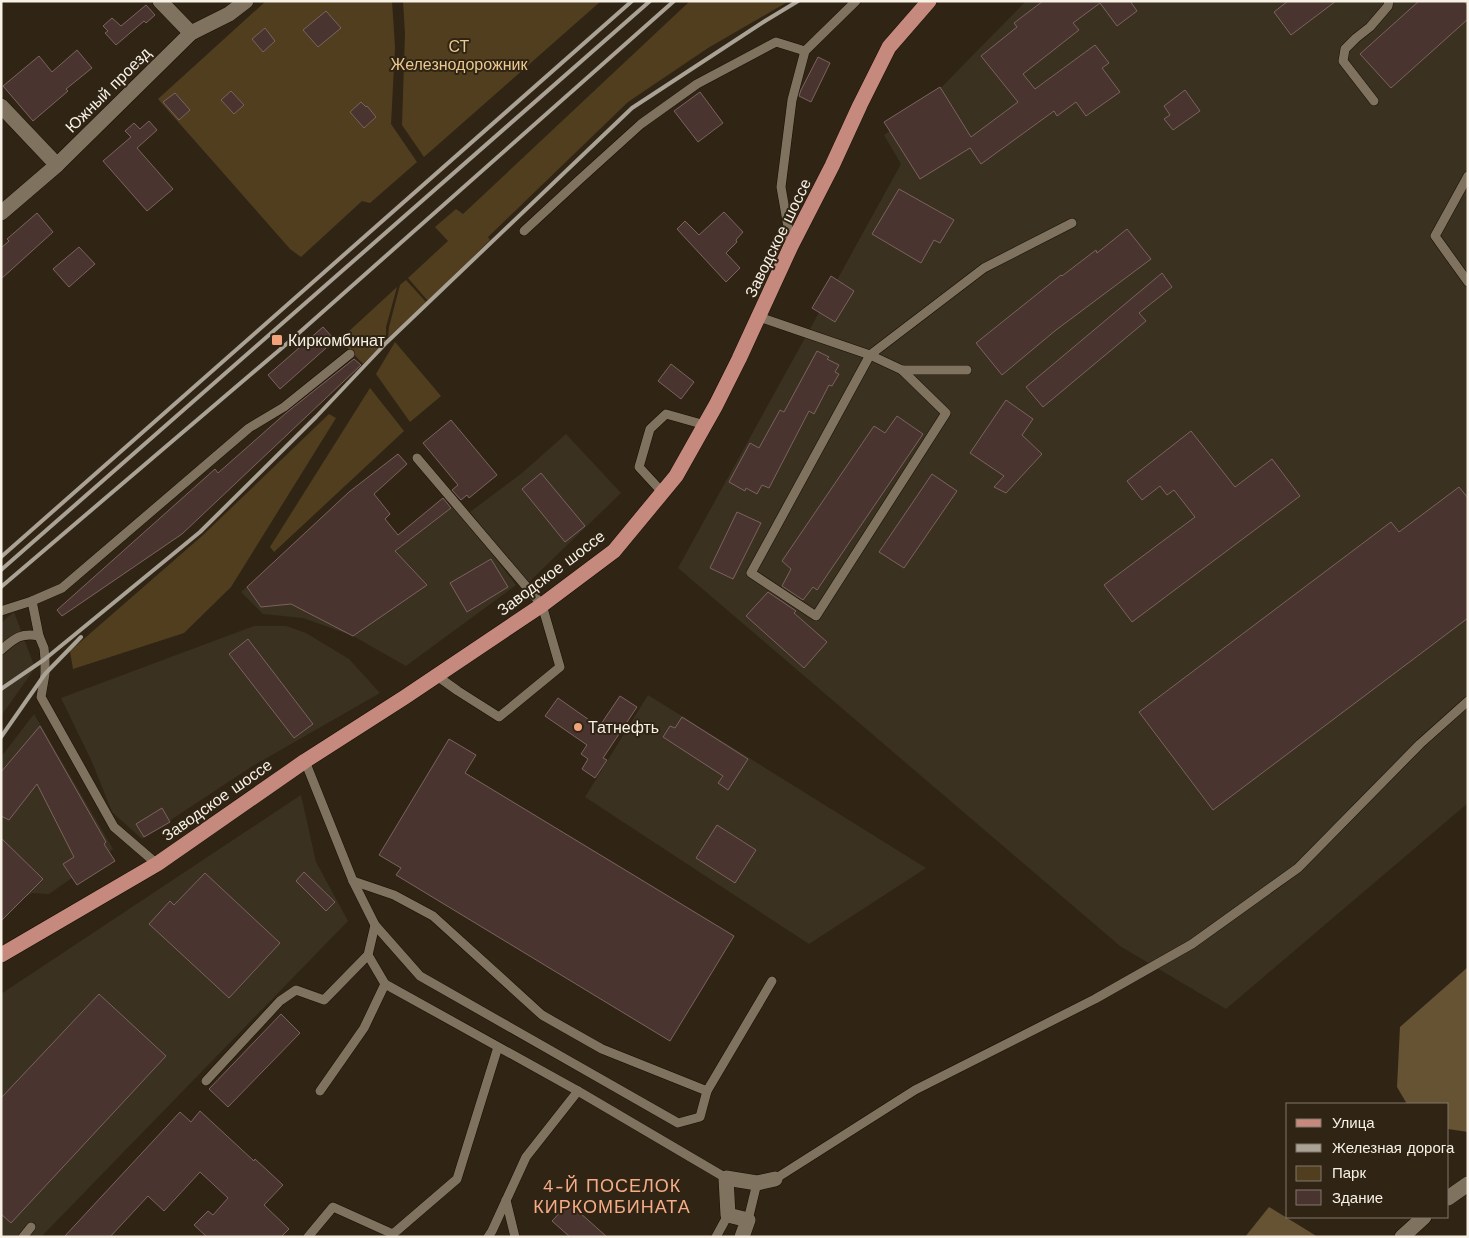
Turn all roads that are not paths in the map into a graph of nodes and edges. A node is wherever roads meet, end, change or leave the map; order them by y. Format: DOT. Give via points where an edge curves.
graph roads {
  1 [pos="160,1"];
  2 [pos="246,1"];
  3 [pos="856,1"];
  4 [pos="929,1"];
  5 [pos="1390,1"];
  6 [pos="191,33"];
  7 [pos="805,51"];
  8 [pos="1374,101"];
  9 [pos="1,106"];
  10 [pos="56,165"];
  11 [pos="1468,176"];
  12 [pos="1,213"];
  13 [pos="1072,223"];
  14 [pos="524,231"];
  15 [pos="791,246"];
  16 [pos="1468,282"];
  17 [pos="759,317"];
  18 [pos="350,354"];
  19 [pos="870,355"];
  20 [pos="902,370"];
  21 [pos="967,370"];
  22 [pos="704,425"];
  23 [pos="417,458"];
  24 [pos="662,492"];
  25 [pos="32,601"];
  26 [pos="542,605"];
  27 [pos="1,611"];
  28 [pos="39,636"];
  29 [pos="1,650"];
  30 [pos="437,676"];
  31 [pos="1468,701"];
  32 [pos="305,761"];
  33 [pos="156,864"];
  34 [pos="352,882"];
  35 [pos="375,925"];
  36 [pos="1,955"];
  37 [pos="368,956"];
  38 [pos="772,981"];
  39 [pos="385,984"];
  40 [pos="498,1047"];
  41 [pos="206,1081"];
  42 [pos="320,1091"];
  43 [pos="578,1091"];
  44 [pos="708,1091"];
  45 [pos="726,1178"];
  46 [pos="775,1179"];
  47 [pos="757,1182"];
  48 [pos="1468,1184"];
  49 [pos="1449,1197"];
  50 [pos="506,1200"];
  51 [pos="728,1215"];
  52 [pos="1423,1218"];
  53 [pos="748,1220"];
  54 [pos="31,1227"];
  55 [pos="1407,1236"];
  56 [pos="23,1237"];
  57 [pos="308,1237"];
  58 [pos="488,1237"];
  59 [pos="515,1237"];
  60 [pos="716,1237"];
  61 [pos="742,1237"];
  1 -- 6 [label="street"];
  2 -- 6 [label="street, Южный проезд" via="229,14"];
  3 -- 7 [label="lane"];
  4 -- 15 [label="main road, Заводское шоссе" via="889,47"];
  5 -- 8 [label="lane" via="1370,27 1345,49 1343,61"];
  6 -- 10 [label="street, Южный проезд"];
  7 -- 14 [label="lane" via="776,42 697,84 641,124"];
  7 -- 15 [label="lane" via="792,100 781,186"];
  9 -- 10 [label="street"];
  10 -- 12 [label="street, Южный проезд"];
  11 -- 16 [label="lane" via="1435,236"];
  13 -- 19 [label="lane" via="984,268"];
  15 -- 17 [label="main road, Заводское шоссе"];
  17 -- 19 [label="lane"];
  17 -- 22 [label="main road, Заводское шоссе"];
  18 -- 25 [label="lane" via="284,407 249,428 62,588"];
  19 -- 20 [label="lane"];
  19 -- 20 [label="lane" via="751,572 816,616 946,413"];
  20 -- 21 [label="lane"];
  22 -- 24 [label="main road, Заводское шоссе" via="676,476"];
  22 -- 24 [label="lane" via="666,414 650,429 635,464"];
  23 -- 26 [label="lane"];
  24 -- 26 [label="main road, Заводское шоссе" via="614,551"];
  25 -- 27 [label="lane"];
  25 -- 28 [label="lane"];
  26 -- 30 [label="main road, Заводское шоссе"];
  26 -- 30 [label="lane" via="560,666 499,717"];
  28 -- 29 [label="lane" via="17,637"];
  28 -- 33 [label="lane" via="45,659 41,697 114,826"];
  30 -- 32 [label="main road, Заводское шоссе"];
  31 -- 46 [label="lane" via="1420,744 1298,868 1192,944 1096,999 915,1090"];
  32 -- 33 [label="main road, Заводское шоссе"];
  32 -- 34 [label="lane"];
  33 -- 36 [label="main road, Заводское шоссе"];
  34 -- 35 [label="lane"];
  34 -- 44 [label="lane" via="394,895 433,916 542,1016 602,1048"];
  35 -- 37 [label="lane"];
  35 -- 44 [label="lane" via="420,976 678,1124 700,1117"];
  37 -- 39 [label="lane"];
  37 -- 41 [label="lane" via="324,1000 296,990 280,1001"];
  38 -- 44 [label="lane"];
  39 -- 40 [label="lane"];
  39 -- 42 [label="lane" via="364,1028"];
  40 -- 43 [label="lane"];
  40 -- 57 [label="lane" via="457,1179 393,1234 334,1208"];
  43 -- 45 [label="lane"];
  43 -- 50 [label="lane" via="526,1157"];
  45 -- 47 [label="street"];
  45 -- 51 [label="street"];
  46 -- 47 [label="street"];
  47 -- 53 [label="lane"];
  48 -- 49 [label="street"];
  50 -- 58 [label="lane"];
  50 -- 59 [label="lane"];
  51 -- 53 [label="street"];
  51 -- 60 [label="lane"];
  52 -- 55 [label="street"];
  53 -- 61 [label="street"];
  54 -- 56 [label="lane"];
}
